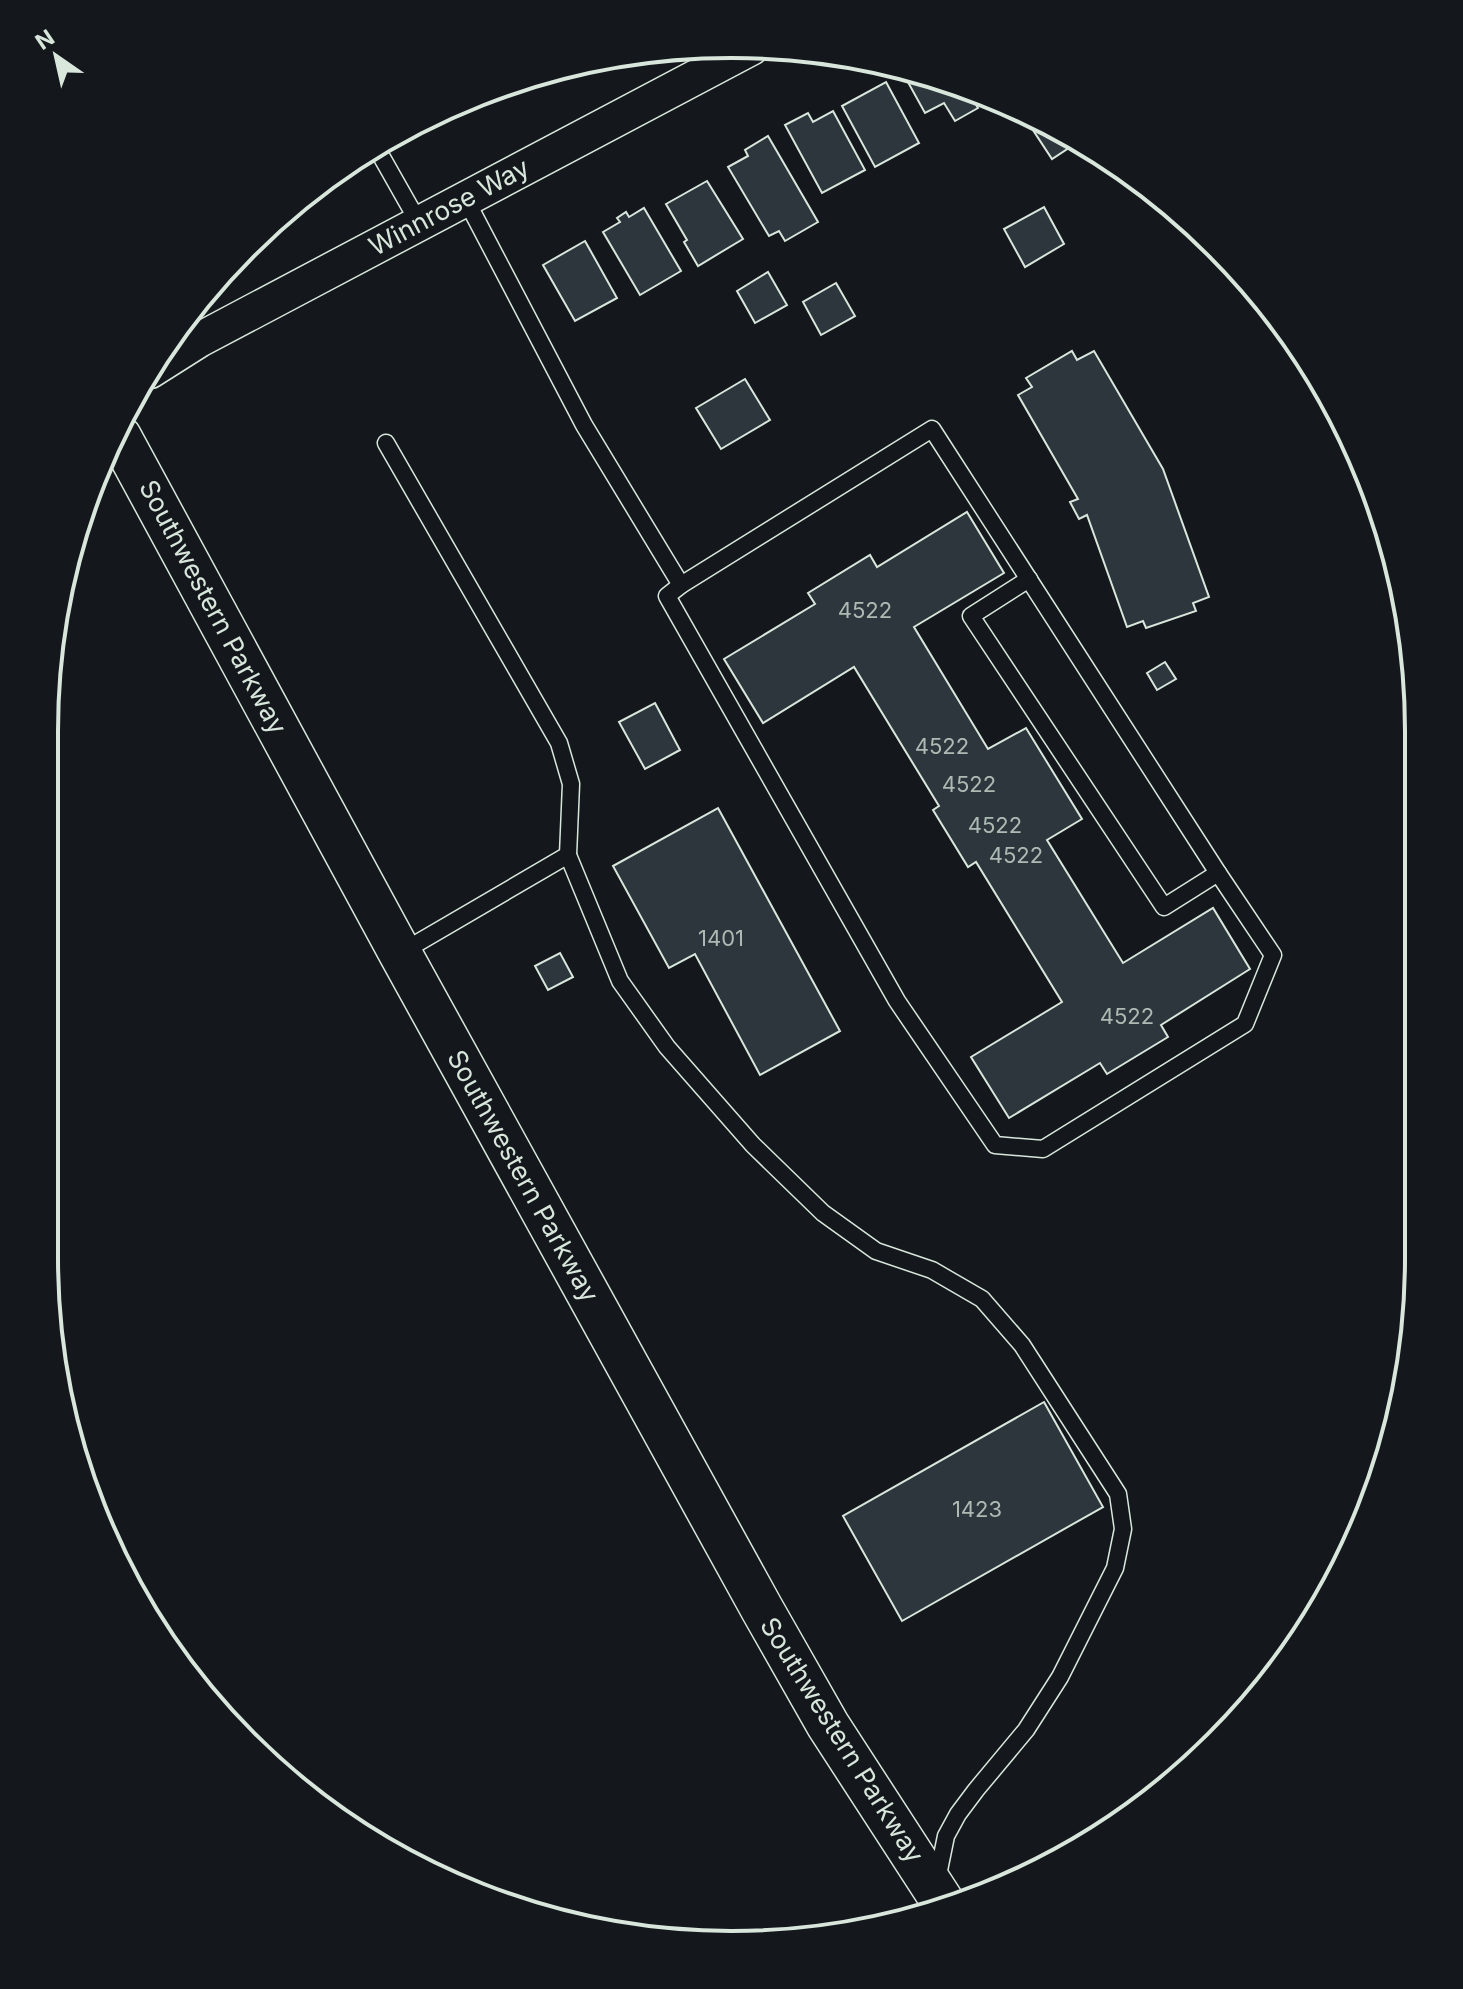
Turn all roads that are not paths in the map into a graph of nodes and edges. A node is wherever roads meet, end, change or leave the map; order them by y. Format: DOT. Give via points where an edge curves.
graph roads {
  1 [pos="732,58"];
  2 [pos="381,157"];
  3 [pos="465,198"];
  4 [pos="419,223"];
  5 [pos="172,357"];
  6 [pos="123,443"];
  7 [pos="386,443"];
  8 [pos="1029,579"];
  9 [pos="681,585"];
  10 [pos="568,855"];
  11 [pos="1218,873"];
  12 [pos="400,953"];
  13 [pos="940,1897"];
  1 -- 3 [label="street, Winnrose Way"];
  2 -- 4 [label="lane"];
  3 -- 4 [label="street, Winnrose Way"];
  3 -- 9 [label="lane" via="584,425"];
  4 -- 5 [label="street, Winnrose Way"];
  6 -- 12 [label="street, Southwestern Parkway"];
  7 -- 10 [label="lane" via="559,743 571,784"];
  8 -- 9 [label="lane" via="932,429"];
  8 -- 11 [label="lane"];
  8 -- 11 [label="lane" via="971,616 1164,907"];
  9 -- 11 [label="lane" via="667,596 897,1001 995,1145 1043,1149 1245,1024 1273,955"];
  10 -- 12 [label="lane"];
  10 -- 13 [label="lane" via="620,981 667,1047 753,1145 823,1213 876,1251 932,1270 982,1299 1022,1345 1118,1494 1123,1529 1115,1568 1060,1677 946,1836"];
  12 -- 13 [label="street, Southwestern Parkway" via="821,1713"];
}
